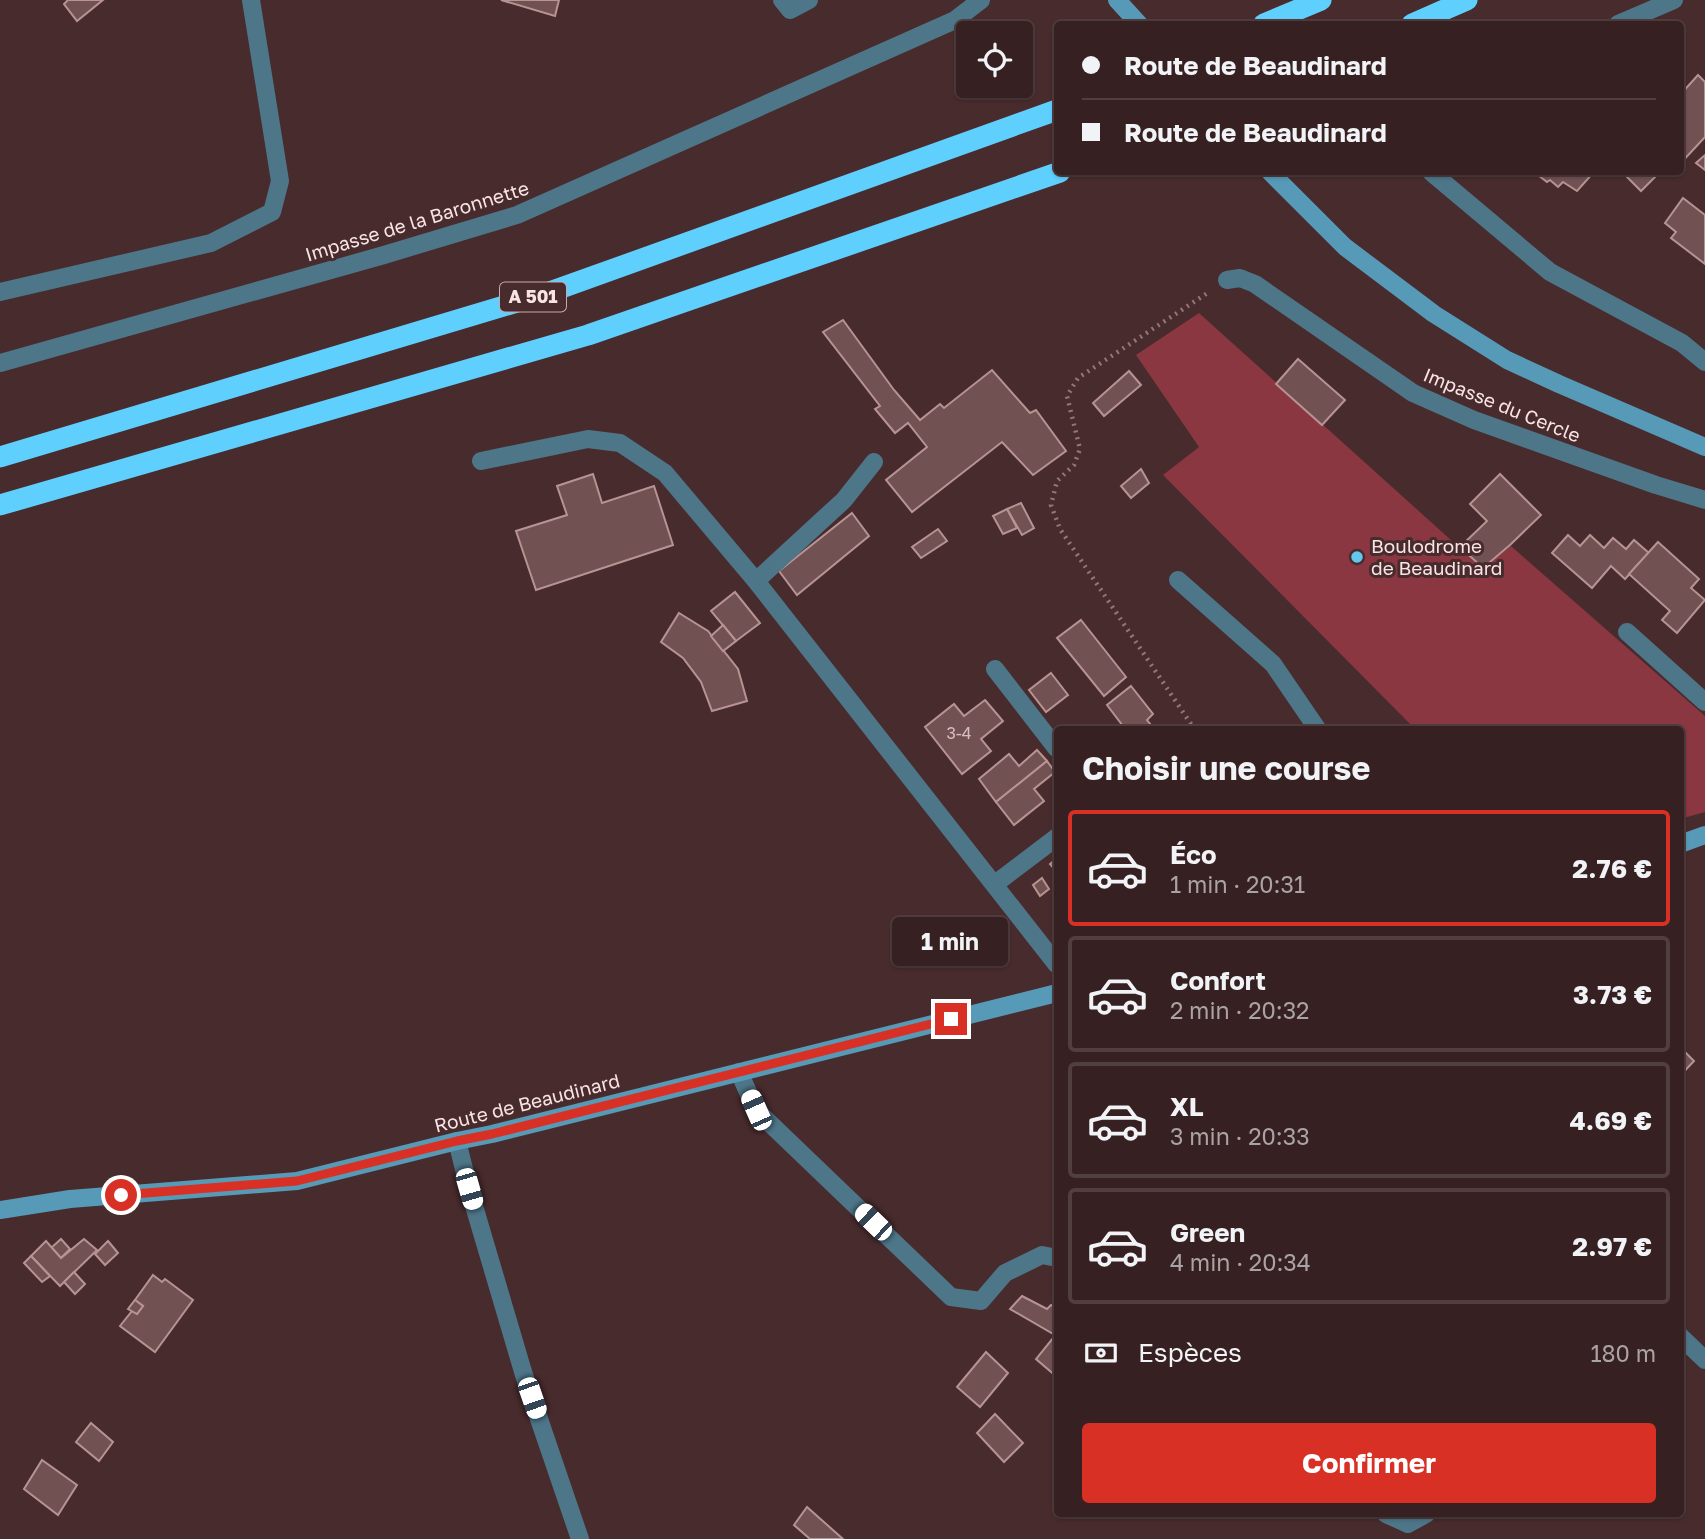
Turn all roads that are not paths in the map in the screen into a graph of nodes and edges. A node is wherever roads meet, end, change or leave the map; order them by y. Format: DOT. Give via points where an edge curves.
graph roads {
  1 [pos="251,0"];
  2 [pos="782,0"];
  3 [pos="809,0"];
  4 [pos="981,0"];
  5 [pos="1321,0"];
  6 [pos="1467,0"];
  7 [pos="1674,0"];
  8 [pos="1120,3"];
  9 [pos="1136,21"];
  10 [pos="1271,21"];
  11 [pos="1419,21"];
  12 [pos="1625,21"];
  13 [pos="1054,111"];
  14 [pos="1054,174"];
  15 [pos="1273,175"];
  16 [pos="1435,175"];
  17 [pos="1227,280"];
  18 [pos="0,292"];
  19 [pos="1705,362"];
  20 [pos="0,363"];
  21 [pos="1705,447"];
  22 [pos="0,457"];
  23 [pos="481,461"];
  24 [pos="874,462"];
  25 [pos="1705,500"];
  26 [pos="0,505"];
  27 [pos="1178,580"];
  28 [pos="756,581"];
  29 [pos="1627,632"];
  30 [pos="995,669"];
  31 [pos="1705,702"];
  32 [pos="1315,726"];
  33 [pos="1054,745"];
  34 [pos="1705,835"];
  35 [pos="1054,839"];
  36 [pos="1684,843"];
  37 [pos="995,884"];
  38 [pos="1054,961"];
  39 [pos="1054,994"];
  40 [pos="740,1072"];
  41 [pos="457,1141"];
  42 [pos="0,1210"];
  43 [pos="1054,1257"];
  44 [pos="1684,1340"];
  45 [pos="1705,1360"];
  46 [pos="1393,1517"];
  47 [pos="1421,1517"];
  48 [pos="580,1539"];
  1 -- 18 [label="street" via="280,181 272,212 211,243"];
  2 -- 3 [label="street" via="790,10"];
  4 -- 20 [label="street, Impasse de la Baronnette" via="955,20 517,215"];
  5 -- 10 [label="highway"];
  6 -- 11 [label="highway"];
  7 -- 12 [label="street"];
  8 -- 9 [label="street"];
  13 -- 22 [label="highway, A 501" via="547,293"];
  14 -- 26 [label="highway, A 501" via="588,335"];
  15 -- 21 [label="street" via="1345,247 1507,360"];
  16 -- 19 [label="street" via="1550,272 1682,343"];
  17 -- 25 [label="street, Impasse du Cercle" via="1240,278 1255,284 1413,393 1474,420"];
  23 -- 28 [label="street" via="588,439 620,443 665,473"];
  24 -- 28 [label="street" via="844,500"];
  27 -- 32 [label="street" via="1273,664"];
  28 -- 37 [label="street"];
  29 -- 31 [label="street"];
  30 -- 33 [label="street"];
  34 -- 36 [label="street"];
  35 -- 37 [label="street"];
  37 -- 38 [label="street"];
  39 -- 40 [label="street, Route de Beaudinard"];
  40 -- 41 [label="street, Route de Beaudinard"];
  40 -- 43 [label="street" via="756,1110 951,1297 981,1301 1005,1273 1042,1255"];
  41 -- 42 [label="street, Route de Beaudinard" via="297,1181 70,1199"];
  41 -- 48 [label="street" via="524,1375"];
  44 -- 45 [label="street"];
  46 -- 47 [label="street" via="1408,1524"];
}
